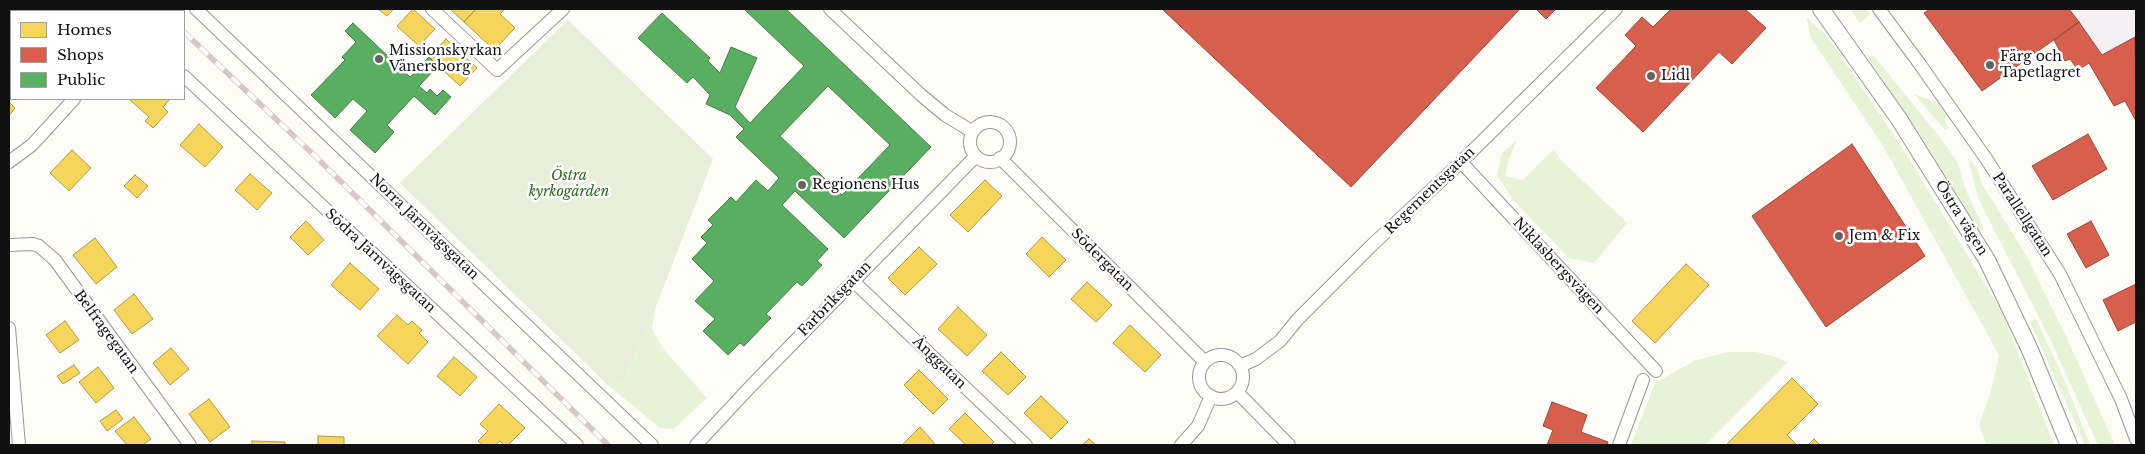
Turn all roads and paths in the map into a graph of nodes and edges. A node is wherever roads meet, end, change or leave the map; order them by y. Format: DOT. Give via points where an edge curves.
graph roads {
  1 [pos="196,9"];
  2 [pos="432,9"];
  3 [pos="562,9"];
  4 [pos="830,9"];
  5 [pos="1616,9"];
  6 [pos="1821,9"];
  7 [pos="1878,9"];
  8 [pos="185,77"];
  9 [pos="73,100"];
  10 [pos="973,132"];
  11 [pos="976,156"];
  12 [pos="1000,158"];
  13 [pos="9,162"];
  14 [pos="1460,162"];
  15 [pos="9,245"];
  16 [pos="853,280"];
  17 [pos="9,328"];
  18 [pos="1205,362"];
  19 [pos="1240,366"];
  20 [pos="1656,371"];
  21 [pos="1643,380"];
  22 [pos="1236,392"];
  23 [pos="1211,396"];
  24 [pos="2136,439"];
  25 [pos="18,445"];
  26 [pos="190,445"];
  27 [pos="577,445"];
  28 [pos="652,445"];
  29 [pos="696,445"];
  30 [pos="1026,445"];
  31 [pos="1181,445"];
  32 [pos="1289,445"];
  33 [pos="1619,445"];
  34 [pos="2069,445"];
  1 -- 28 [label="street, Norra Järnvägsgatan"];
  2 -- 3 [label="street" via="497,70"];
  4 -- 10 [label="street" via="921,95"];
  5 -- 14 [label="street, Regementsgatan"];
  6 -- 34 [label="street, Östra vägen" via="1899,119 1987,260 2030,350"];
  7 -- 24 [label="street, Parallellgatan" via="1987,160 2060,274"];
  8 -- 27 [label="street, Södra Järnvägsgatan"];
  9 -- 13 [label="street" via="32,145"];
  10 -- 11 [label="street" via="970,144"];
  10 -- 12 [label="street" via="987,122 1003,128 1009,144"];
  11 -- 12 [label="street" via="988,161"];
  11 -- 16 [label="street, Farbriksgatan"];
  12 -- 18 [label="street, Södergatan"];
  14 -- 19 [label="street, Regementsgatan" via="1372,245 1280,341 1261,356"];
  14 -- 20 [label="street, Niklasbergsvägen"];
  15 -- 26 [label="street, Belfragegatan" via="33,244 55,260"];
  16 -- 29 [label="street, Farbriksgatan"];
  16 -- 30 [label="street, Änggatan"];
  17 -- 25 [label="street"];
  18 -- 19 [label="street" via="1223,355"];
  18 -- 23 [label="street" via="1200,381"];
  19 -- 22 [label="street" via="1242,380"];
  21 -- 33 [label="street"];
  22 -- 23 [label="street" via="1225,398"];
  22 -- 32 [label="street"];
  23 -- 31 [label="street" via="1198,426"];
}
